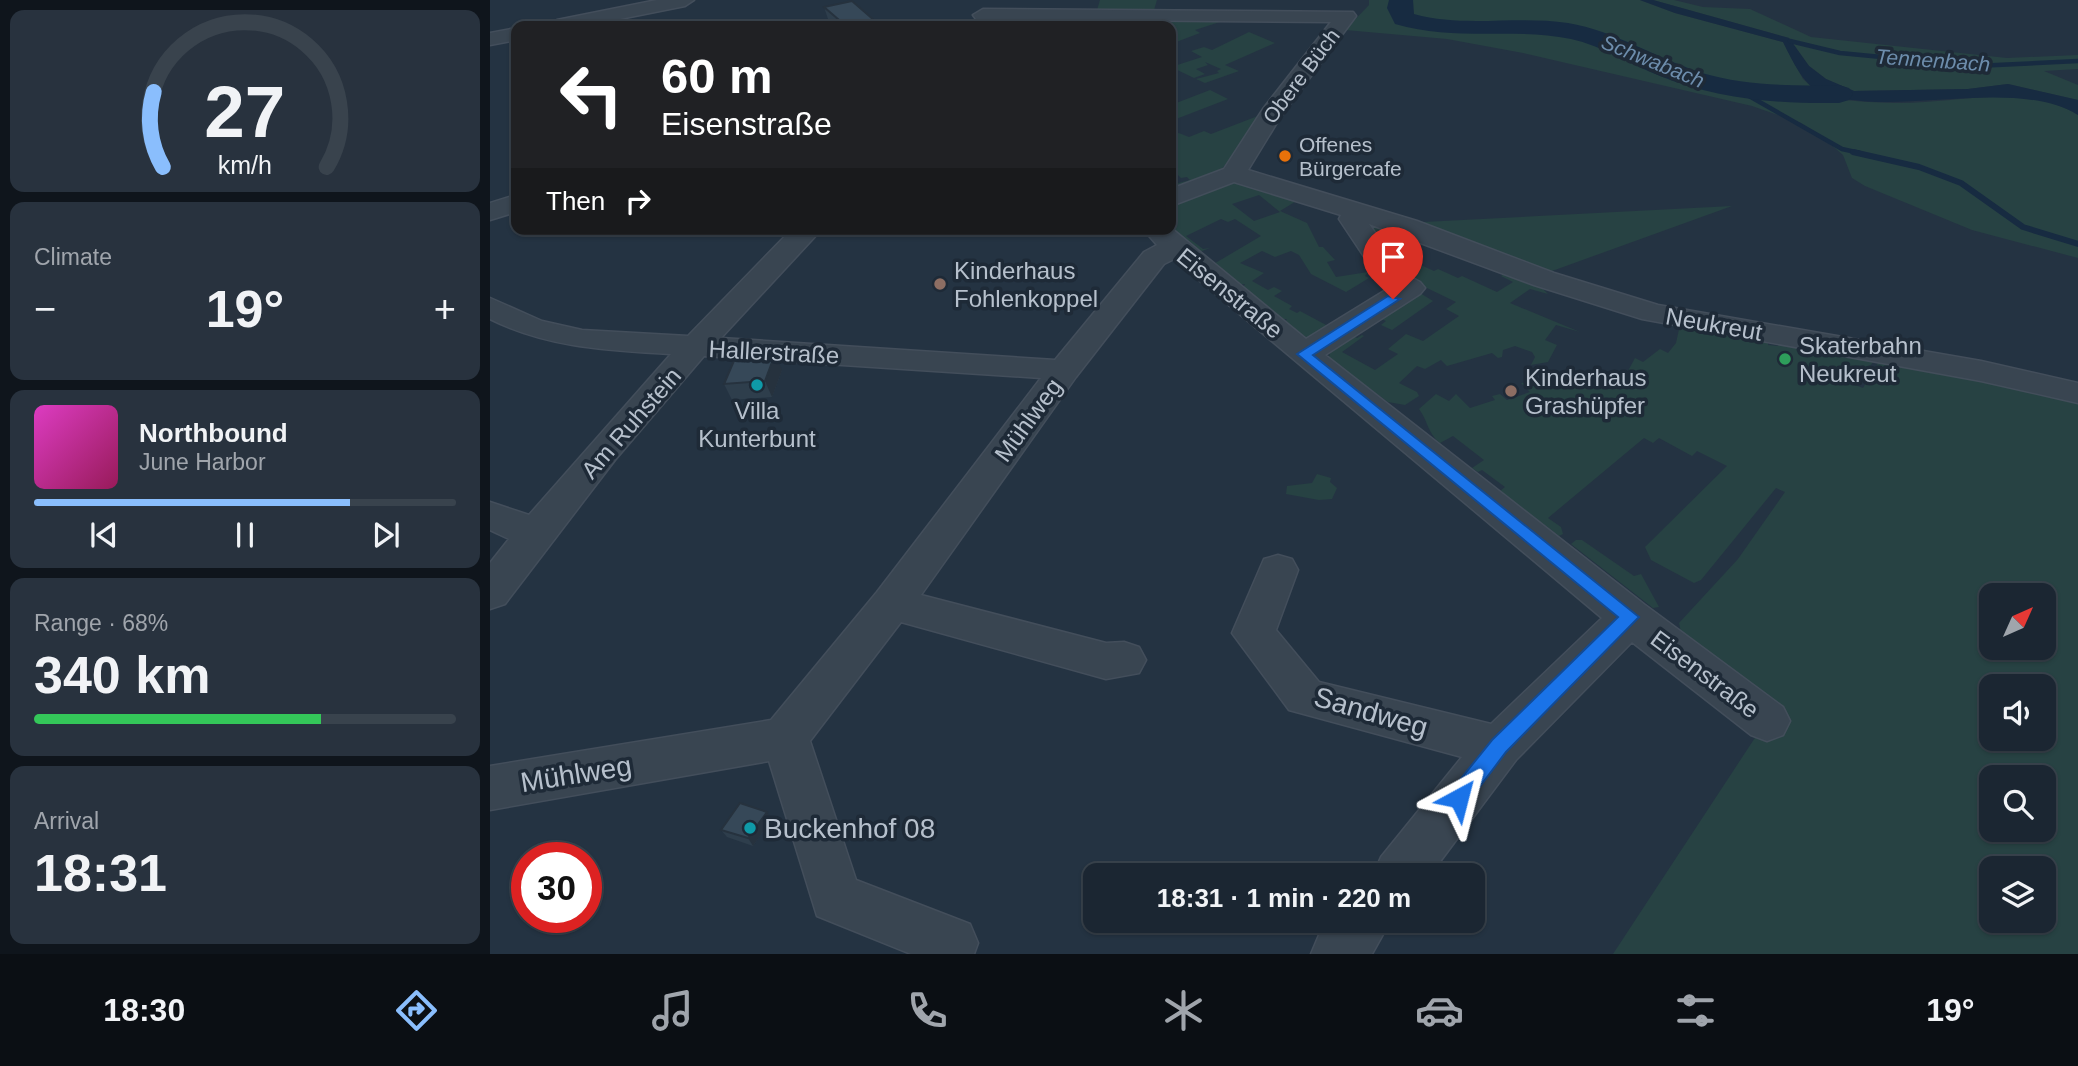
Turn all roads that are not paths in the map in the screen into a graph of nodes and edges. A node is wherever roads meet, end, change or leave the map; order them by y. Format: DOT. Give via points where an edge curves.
graph roads {
  1 [pos="685,0"];
  2 [pos="999,0"];
  3 [pos="663,2"];
  4 [pos="978,20"];
  5 [pos="579,21"];
  6 [pos="675,21"];
  7 [pos="511,35"];
  8 [pos="490,39"];
  9 [pos="1233,174"];
  10 [pos="1176,196"];
  11 [pos="511,205"];
  12 [pos="490,212"];
  13 [pos="1360,212"];
  14 [pos="802,235"];
  15 [pos="1165,238"];
  16 [pos="490,306"];
  17 [pos="698,347"];
  18 [pos="1304,354"];
  19 [pos="1064,370"];
  20 [pos="2078,393"];
  21 [pos="490,516"];
  22 [pos="532,536"];
  23 [pos="1278,570"];
  24 [pos="490,593"];
  25 [pos="892,603"];
  26 [pos="1630,617"];
  27 [pos="1124,660"];
  28 [pos="1767,721"];
  29 [pos="785,737"];
  30 [pos="1499,746"];
  31 [pos="490,788"];
  32 [pos="1408,863"];
  33 [pos="1354,933"];
  34 [pos="951,943"];
  35 [pos="1338,954"];
  1 -- 3 [label="street"];
  2 -- 4 [label="street"];
  3 -- 5 [label="street"];
  3 -- 6 [label="street"];
  4 -- 9 [label="street, Obere Büch" via="1346,16 1271,114"];
  7 -- 8 [label="street"];
  9 -- 10 [label="street"];
  9 -- 13 [label="street, Neukreut"];
  11 -- 12 [label="street"];
  13 -- 18 [label="street" via="1352,219 1393,279 1410,288"];
  13 -- 20 [label="street, Neukreut" via="1653,313 1982,371"];
  14 -- 17 [label="street, Am Ruhstein"];
  15 -- 18 [label="street, Eisenstraße"];
  15 -- 19 [label="street, Mühlweg"];
  16 -- 17 [label="street, Hallerstraße" via="531,328 582,339"];
  17 -- 19 [label="street, Hallerstraße"];
  17 -- 22 [label="street, Am Ruhstein"];
  18 -- 26 [label="street, Eisenstraße"];
  19 -- 25 [label="street, Mühlweg"];
  21 -- 22 [label="street" via="515,524"];
  22 -- 24 [label="street, Am Ruhstein"];
  23 -- 30 [label="street, Sandweg" via="1253,633 1305,697"];
  25 -- 27 [label="street" via="1106,661"];
  25 -- 29 [label="street, Mühlweg"];
  26 -- 28 [label="street, Eisenstraße"];
  26 -- 30 [label="street"];
  29 -- 31 [label="street, Mühlweg"];
  29 -- 34 [label="street" via="836,898"];
  30 -- 32 [label="street"];
  33 -- 35 [label="street"];
}
